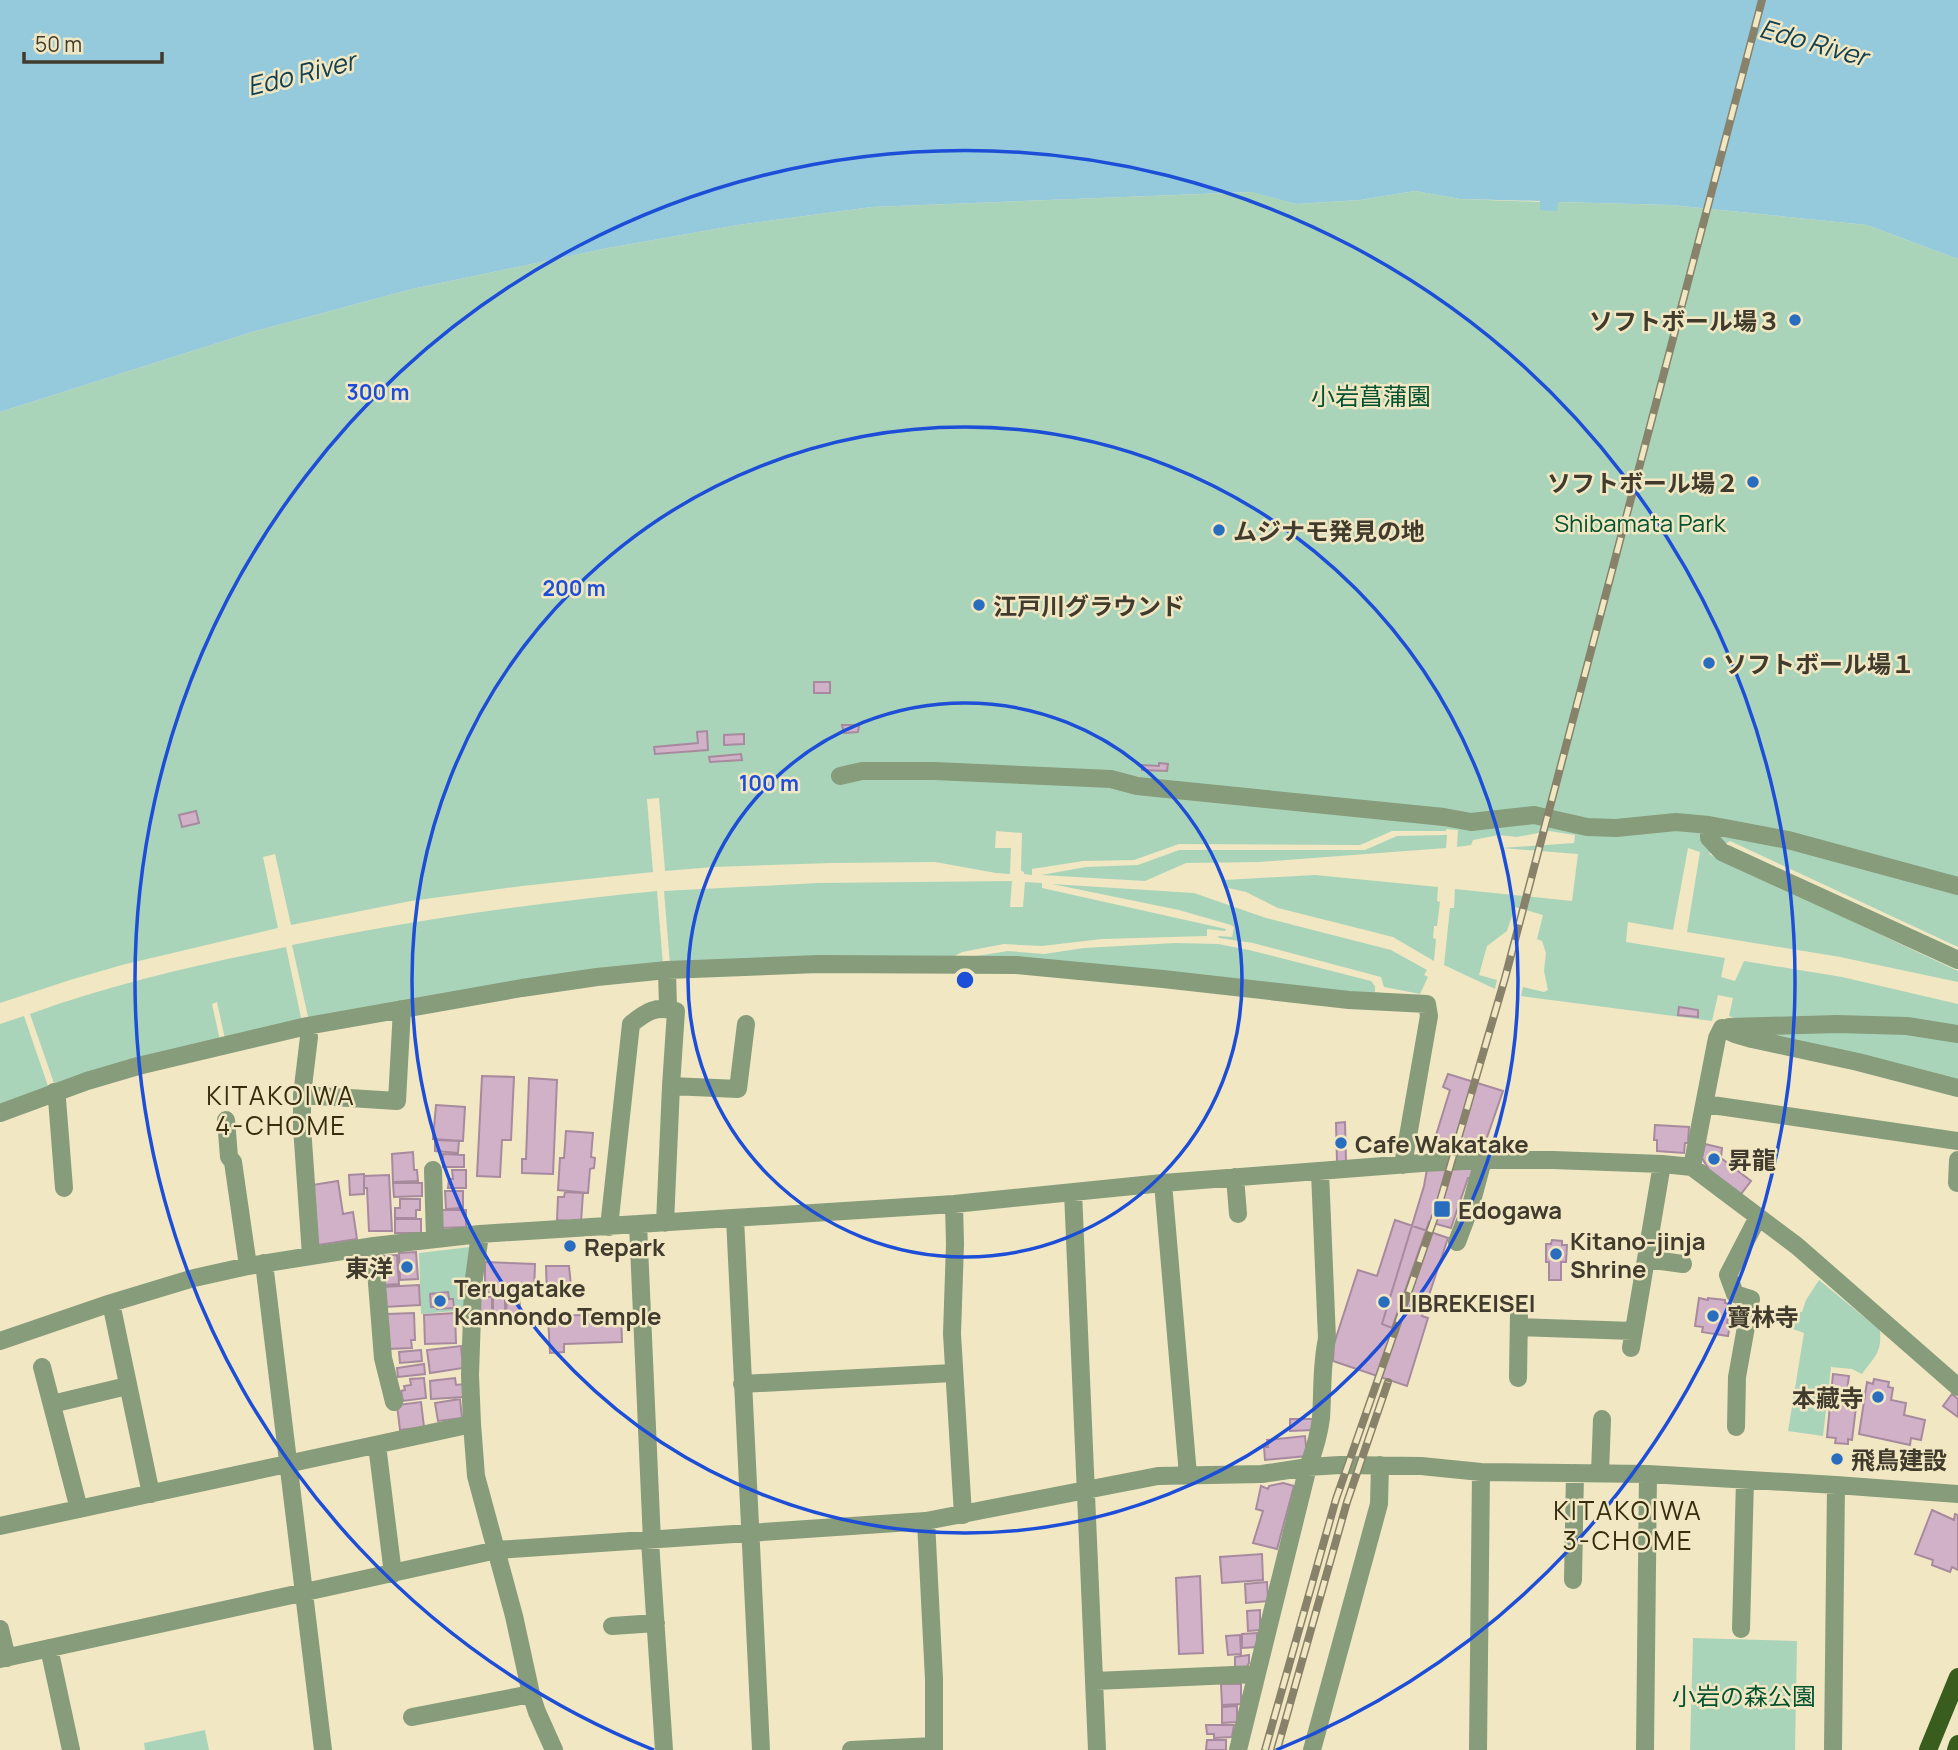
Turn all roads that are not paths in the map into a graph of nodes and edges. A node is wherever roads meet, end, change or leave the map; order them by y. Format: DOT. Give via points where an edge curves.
graph roads {
  1 [pos="840,776"];
  2 [pos="1709,825"];
  3 [pos="1958,886"];
  4 [pos="1958,960"];
  5 [pos="667,970"];
  6 [pos="668,1008"];
  7 [pos="402,1009"];
  8 [pos="746,1024"];
  9 [pos="307,1026"];
  10 [pos="1722,1028"];
  11 [pos="1958,1034"];
  12 [pos="671,1086"];
  13 [pos="1958,1088"];
  14 [pos="54,1092"];
  15 [pos="302,1095"];
  16 [pos="1704,1104"];
  17 [pos="0,1113"];
  18 [pos="226,1120"];
  19 [pos="1958,1141"];
  20 [pos="1483,1160"];
  21 [pos="1958,1160"];
  22 [pos="1661,1164"];
  23 [pos="1402,1165"];
  24 [pos="1692,1167"];
  25 [pos="433,1170"];
  26 [pos="1321,1172"];
  27 [pos="1235,1177"];
  28 [pos="1163,1183"];
  29 [pos="1957,1183"];
  30 [pos="64,1188"];
  31 [pos="1073,1192"];
  32 [pos="954,1204"];
  33 [pos="1238,1214"];
  34 [pos="1758,1217"];
  35 [pos="734,1218"];
  36 [pos="665,1223"];
  37 [pos="638,1224"];
  38 [pos="608,1227"];
  39 [pos="481,1234"];
  40 [pos="435,1239"];
  41 [pos="1457,1242"];
  42 [pos="374,1246"];
  43 [pos="311,1255"];
  44 [pos="1646,1259"];
  45 [pos="1683,1264"];
  46 [pos="256,1265"];
  47 [pos="111,1303"];
  48 [pos="0,1341"];
  49 [pos="41,1367"];
  50 [pos="953,1373"];
  51 [pos="1518,1378"];
  52 [pos="742,1384"];
  53 [pos="127,1386"];
  54 [pos="1958,1387"];
  55 [pos="394,1402"];
  56 [pos="52,1404"];
  57 [pos="1602,1419"];
  58 [pos="472,1424"];
  59 [pos="1736,1427"];
  60 [pos="377,1445"];
  61 [pos="288,1464"];
  62 [pos="1380,1465"];
  63 [pos="1308,1467"];
  64 [pos="1481,1472"];
  65 [pos="1574,1473"];
  66 [pos="1600,1473"];
  67 [pos="1648,1474"];
  68 [pos="1188,1475"];
  69 [pos="1745,1480"];
  70 [pos="1836,1485"];
  71 [pos="1087,1490"];
  72 [pos="151,1494"];
  73 [pos="1958,1494"];
  74 [pos="79,1509"];
  75 [pos="962,1515"];
  76 [pos="926,1521"];
  77 [pos="0,1526"];
  78 [pos="751,1533"];
  79 [pos="651,1541"];
  80 [pos="497,1550"];
  81 [pos="393,1574"];
  82 [pos="1573,1580"];
  83 [pos="303,1593"];
  84 [pos="656,1623"];
  85 [pos="612,1626"];
  86 [pos="0,1629"];
  87 [pos="1741,1629"];
  88 [pos="49,1648"];
  89 [pos="4,1659"];
  90 [pos="1256,1674"];
  91 [pos="1958,1677"];
  92 [pos="1095,1681"];
  93 [pos="531,1694"];
  94 [pos="412,1717"];
  95 [pos="934,1748"];
  96 [pos="71,1750"];
  97 [pos="323,1750"];
  98 [pos="554,1750"];
  99 [pos="664,1750"];
  100 [pos="761,1750"];
  101 [pos="851,1750"];
  102 [pos="1097,1750"];
  103 [pos="1238,1750"];
  104 [pos="1312,1750"];
  105 [pos="1478,1750"];
  106 [pos="1645,1750"];
  107 [pos="1833,1750"];
  108 [pos="1928,1750"];
  1 -- 2 [label="street" via="862,771 934,771 1111,779 1137,786 1471,822 1534,814 1587,827 1676,822"];
  2 -- 3 [label="street"];
  2 -- 4 [label="street" via="1709,838 1723,852"];
  5 -- 6 [label="street"];
  5 -- 7 [label="street"];
  5 -- 23 [label="street" via="817,964 1016,965 1427,1004 1429,1016"];
  6 -- 12 [label="street" via="676,1011"];
  6 -- 38 [label="street" via="655,1008 631,1024"];
  7 -- 9 [label="street"];
  7 -- 15 [label="street" via="397,1101"];
  8 -- 12 [label="street" via="738,1089"];
  9 -- 14 [label="street" via="160,1060"];
  9 -- 15 [label="street"];
  10 -- 11 [label="street" via="1837,1024 1907,1026"];
  10 -- 13 [label="street"];
  10 -- 16 [label="street"];
  12 -- 36 [label="street"];
  14 -- 17 [label="street"];
  14 -- 30 [label="street"];
  15 -- 43 [label="street"];
  16 -- 19 [label="street"];
  16 -- 24 [label="street"];
  18 -- 46 [label="street" via="229,1157"];
  20 -- 22 [label="street"];
  20 -- 23 [label="street"];
  20 -- 41 [label="street"];
  21 -- 29 [label="street"];
  22 -- 24 [label="street"];
  22 -- 44 [label="street"];
  23 -- 26 [label="street"];
  24 -- 34 [label="street"];
  25 -- 40 [label="street"];
  26 -- 27 [label="street"];
  26 -- 63 [label="street" via="1327,1339 1321,1419"];
  27 -- 28 [label="street"];
  27 -- 33 [label="street"];
  28 -- 31 [label="street"];
  28 -- 68 [label="street"];
  31 -- 32 [label="street"];
  31 -- 71 [label="street"];
  32 -- 35 [label="street"];
  32 -- 50 [label="street"];
  34 -- 54 [label="street"];
  34 -- 59 [label="street" via="1728,1275 1735,1294 1751,1299 1737,1377"];
  35 -- 36 [label="street"];
  35 -- 52 [label="street"];
  36 -- 37 [label="street"];
  37 -- 38 [label="street"];
  37 -- 79 [label="street"];
  38 -- 39 [label="street"];
  39 -- 40 [label="street"];
  39 -- 58 [label="street" via="473,1286"];
  40 -- 42 [label="street"];
  42 -- 43 [label="street"];
  42 -- 55 [label="street" via="383,1357"];
  43 -- 46 [label="street"];
  44 -- 45 [label="street"];
  44 -- 51 [label="street" via="1632,1339 1519,1320"];
  46 -- 47 [label="street"];
  46 -- 61 [label="street"];
  47 -- 48 [label="street"];
  47 -- 53 [label="street"];
  49 -- 56 [label="street"];
  50 -- 52 [label="street"];
  50 -- 75 [label="street"];
  52 -- 78 [label="street"];
  53 -- 56 [label="street"];
  53 -- 72 [label="street"];
  56 -- 74 [label="street"];
  57 -- 66 [label="street"];
  58 -- 60 [label="street"];
  58 -- 80 [label="street" via="476,1476"];
  60 -- 61 [label="street"];
  60 -- 81 [label="street"];
  61 -- 72 [label="street"];
  61 -- 83 [label="street"];
  62 -- 63 [label="street"];
  62 -- 64 [label="street"];
  62 -- 104 [label="street" via="1379,1504"];
  63 -- 68 [label="street" via="1262,1474"];
  63 -- 90 [label="street"];
  64 -- 65 [label="street"];
  64 -- 105 [label="street"];
  65 -- 66 [label="street"];
  65 -- 82 [label="street"];
  66 -- 67 [label="street"];
  67 -- 69 [label="street"];
  67 -- 106 [label="street"];
  68 -- 71 [label="street"];
  69 -- 70 [label="street"];
  69 -- 87 [label="street"];
  70 -- 73 [label="street"];
  70 -- 107 [label="street"];
  71 -- 75 [label="street"];
  71 -- 92 [label="street"];
  72 -- 74 [label="street"];
  74 -- 77 [label="street"];
  75 -- 76 [label="street"];
  76 -- 78 [label="street"];
  76 -- 95 [label="street"];
  78 -- 79 [label="street"];
  78 -- 100 [label="street"];
  79 -- 80 [label="street"];
  79 -- 84 [label="street"];
  80 -- 81 [label="street"];
  80 -- 93 [label="street"];
  81 -- 83 [label="street"];
  83 -- 88 [label="street"];
  83 -- 97 [label="street"];
  84 -- 85 [label="street"];
  84 -- 99 [label="street"];
  86 -- 89 [label="street"];
  88 -- 89 [label="street"];
  88 -- 96 [label="street"];
  90 -- 92 [label="street"];
  90 -- 103 [label="street"];
  91 -- 108 [label="main road"];
  92 -- 102 [label="street"];
  93 -- 94 [label="street"];
  93 -- 98 [label="street"];
  95 -- 101 [label="street"];
}
